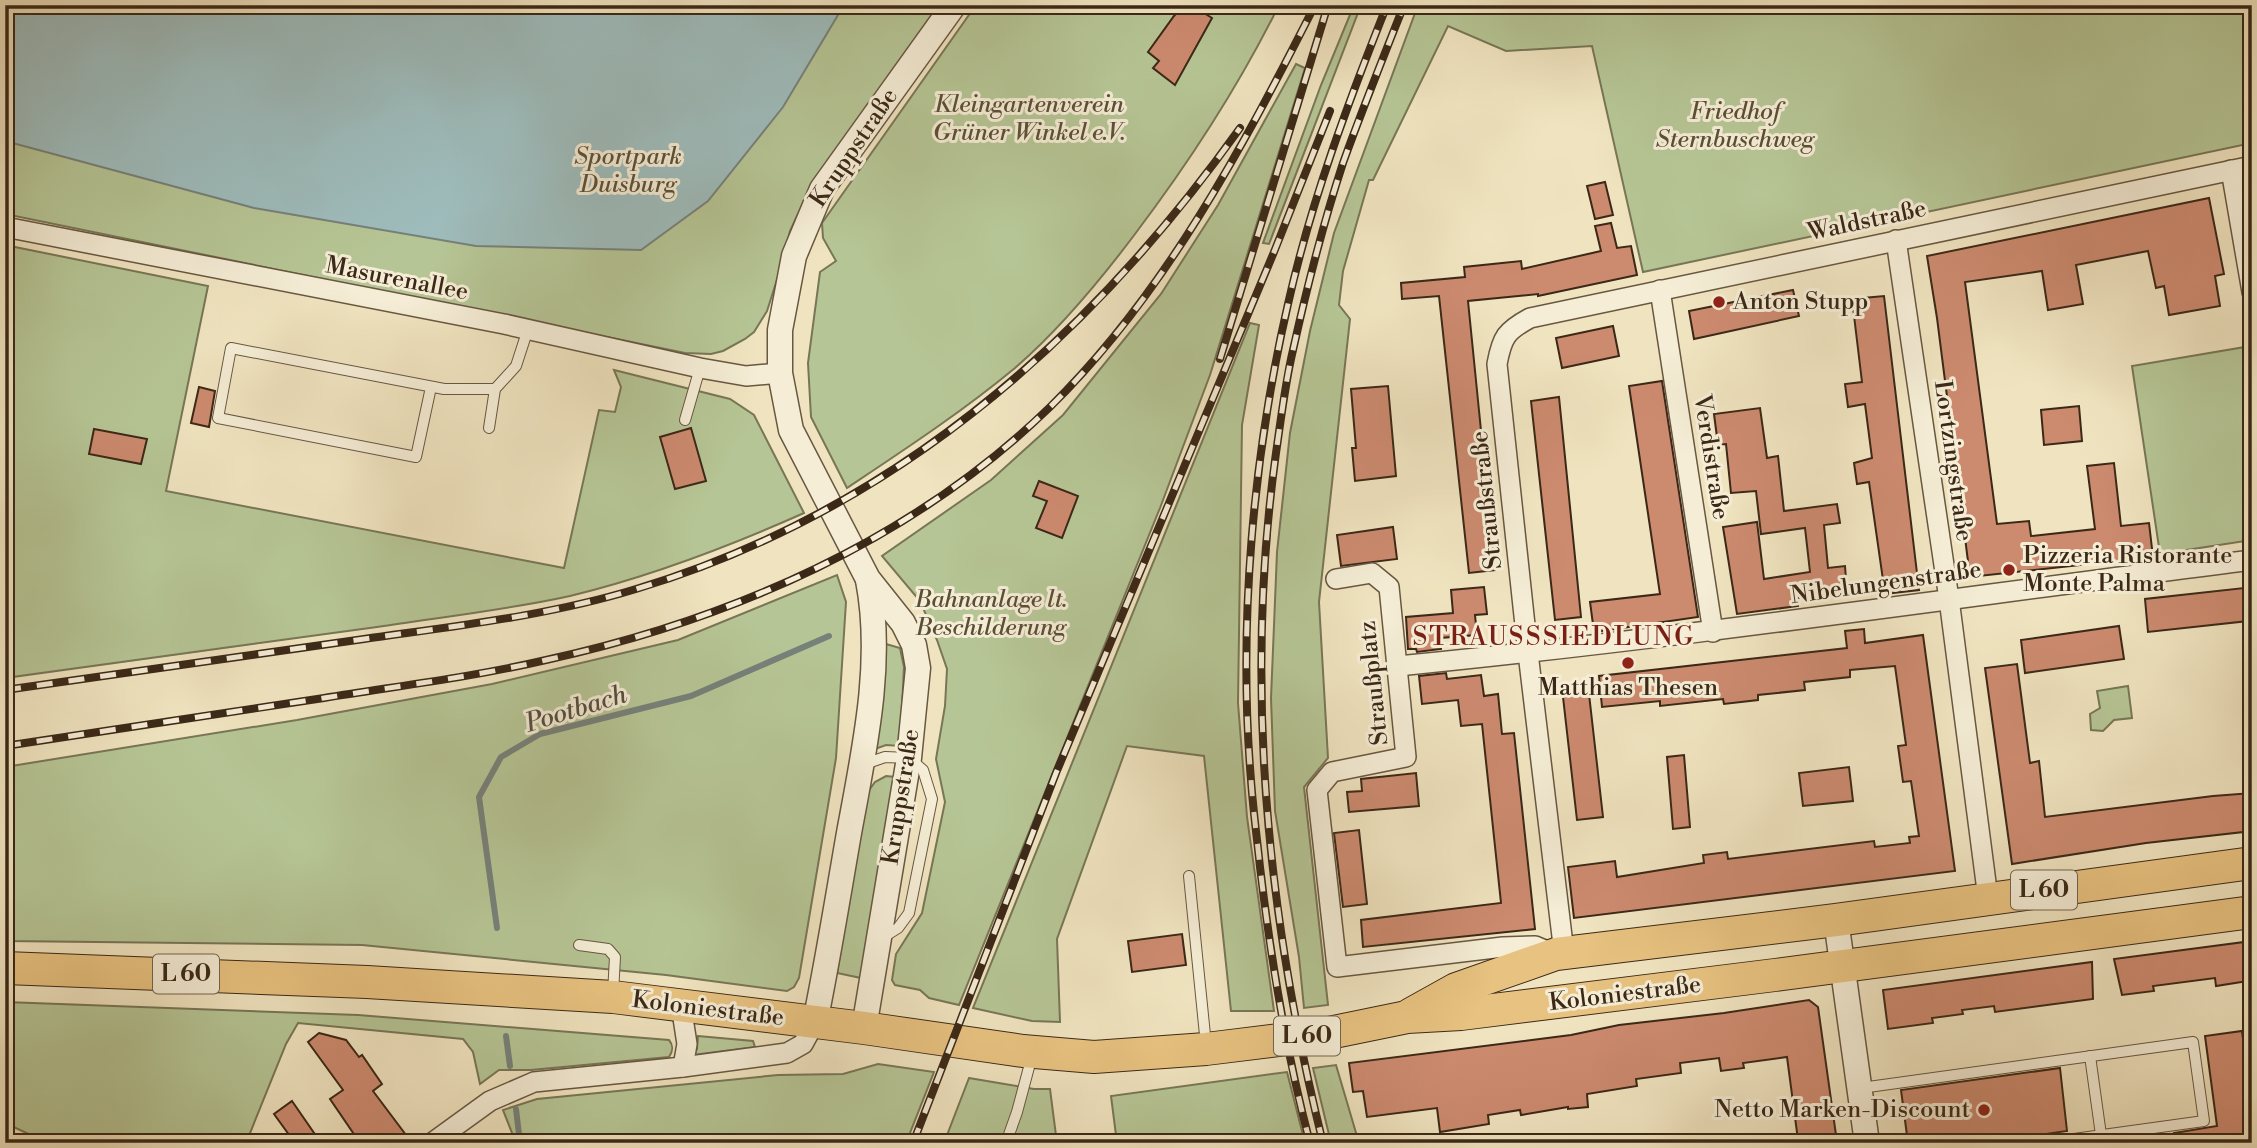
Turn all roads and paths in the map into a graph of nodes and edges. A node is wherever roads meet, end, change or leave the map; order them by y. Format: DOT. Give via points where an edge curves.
graph roads {
  1 [pos="954,5"];
  2 [pos="2252,166"];
  3 [pos="2231,170"];
  4 [pos="5,227"];
  5 [pos="1896,240"];
  6 [pos="1660,290"];
  7 [pos="2252,292"];
  8 [pos="528,330"];
  9 [pos="1502,342"];
  10 [pos="699,368"];
  11 [pos="780,373"];
  12 [pos="431,387"];
  13 [pos="495,389"];
  14 [pos="685,420"];
  15 [pos="489,428"];
  16 [pos="2252,561"];
  17 [pos="868,579"];
  18 [pos="1336,579"];
  19 [pos="1949,599"];
  20 [pos="1713,632"];
  21 [pos="1528,653"];
  22 [pos="1398,666"];
  23 [pos="909,758"];
  24 [pos="862,766"];
  25 [pos="1332,772"];
  26 [pos="2252,863"];
  27 [pos="1189,876"];
  28 [pos="1988,898"];
  29 [pos="2252,912"];
  30 [pos="1836,920"];
  31 [pos="579,945"];
  32 [pos="1560,954"];
  33 [pos="1843,966"];
  34 [pos="5,968"];
  35 [pos="613,998"];
  36 [pos="681,1005"];
  37 [pos="1407,1017"];
  38 [pos="815,1022"];
  39 [pos="863,1028"];
  40 [pos="1206,1049"];
  41 [pos="1033,1052"];
  42 [pos="2090,1056"];
  43 [pos="683,1067"];
  44 [pos="1861,1088"];
  45 [pos="2101,1135"];
  46 [pos="432,1143"];
  47 [pos="1006,1143"];
  48 [pos="1867,1143"];
  49 [pos="2045,1143"];
  1 -- 11 [label="street, Kruppstraße" via="822,189 794,256 780,330"];
  2 -- 3 [label="street, Waldstraße"];
  3 -- 5 [label="street, Waldstraße"];
  3 -- 7 [label="street"];
  4 -- 8 [label="street, Masurenallee"];
  5 -- 6 [label="street, Waldstraße"];
  5 -- 19 [label="street, Lortzingstraße"];
  6 -- 9 [label="street, Waldstraße" via="1530,318 1512,327"];
  6 -- 20 [label="street, Verdistraße"];
  8 -- 10 [label="street, Masurenallee"];
  8 -- 13 [label="lane" via="516,366"];
  9 -- 21 [label="street, Straußstraße" via="1497,364"];
  10 -- 11 [label="street, Masurenallee" via="746,376"];
  10 -- 14 [label="lane"];
  11 -- 17 [label="street, Kruppstraße" via="791,430"];
  12 -- 12 [label="lane" via="231,348 218,418 416,457"];
  12 -- 13 [label="lane"];
  13 -- 15 [label="lane"];
  16 -- 19 [label="street, Nibelungenstraße"];
  17 -- 23 [label="street, Kruppstraße" via="903,623 914,645 918,668"];
  17 -- 24 [label="street, Kruppstraße" via="874,608 872,687"];
  18 -- 22 [label="street, Straußplatz" via="1372,573 1389,587"];
  19 -- 20 [label="street, Nibelungenstraße"];
  19 -- 28 [label="street, Lortzingstraße"];
  20 -- 21 [label="street, Nibelungenstraße"];
  21 -- 22 [label="street"];
  21 -- 32 [label="street, Straußstraße"];
  22 -- 25 [label="street, Straußplatz" via="1406,757"];
  23 -- 24 [label="lane" via="885,757"];
  23 -- 39 [label="street, Kruppstraße"];
  24 -- 38 [label="street, Kruppstraße"];
  25 -- 32 [label="street, Koloniestraße" via="1317,790 1337,967 1535,946"];
  26 -- 28 [label="main road, Koloniestraße / L 60"];
  27 -- 40 [label="lane"];
  28 -- 30 [label="main road, Koloniestraße / L 60"];
  29 -- 33 [label="main road, Koloniestraße / L 60"];
  30 -- 32 [label="main road, Koloniestraße / L 60"];
  30 -- 33 [label="street"];
  31 -- 35 [label="lane" via="608,949 615,957"];
  32 -- 37 [label="main road, Koloniestraße / L 60" via="1456,989"];
  33 -- 37 [label="main road, Koloniestraße / L 60"];
  33 -- 44 [label="street"];
  34 -- 35 [label="main road, Koloniestraße / L 60" via="354,981"];
  35 -- 36 [label="main road, Koloniestraße / L 60"];
  36 -- 38 [label="main road, Koloniestraße / L 60"];
  36 -- 43 [label="street" via="687,1044"];
  37 -- 40 [label="main road, Koloniestraße / L 60" via="1319,1035"];
  38 -- 39 [label="main road, Koloniestraße / L 60"];
  38 -- 43 [label="street" via="803,1044 786,1053"];
  39 -- 41 [label="main road, Koloniestraße / L 60"];
  40 -- 41 [label="main road, Koloniestraße / L 60" via="1094,1057"];
  41 -- 47 [label="lane"];
  42 -- 44 [label="lane"];
  42 -- 45 [label="lane"];
  42 -- 45 [label="lane" via="2193,1042 2204,1121"];
  43 -- 46 [label="street" via="534,1082 490,1101"];
  44 -- 48 [label="street"];
  45 -- 49 [label="lane"];
}
